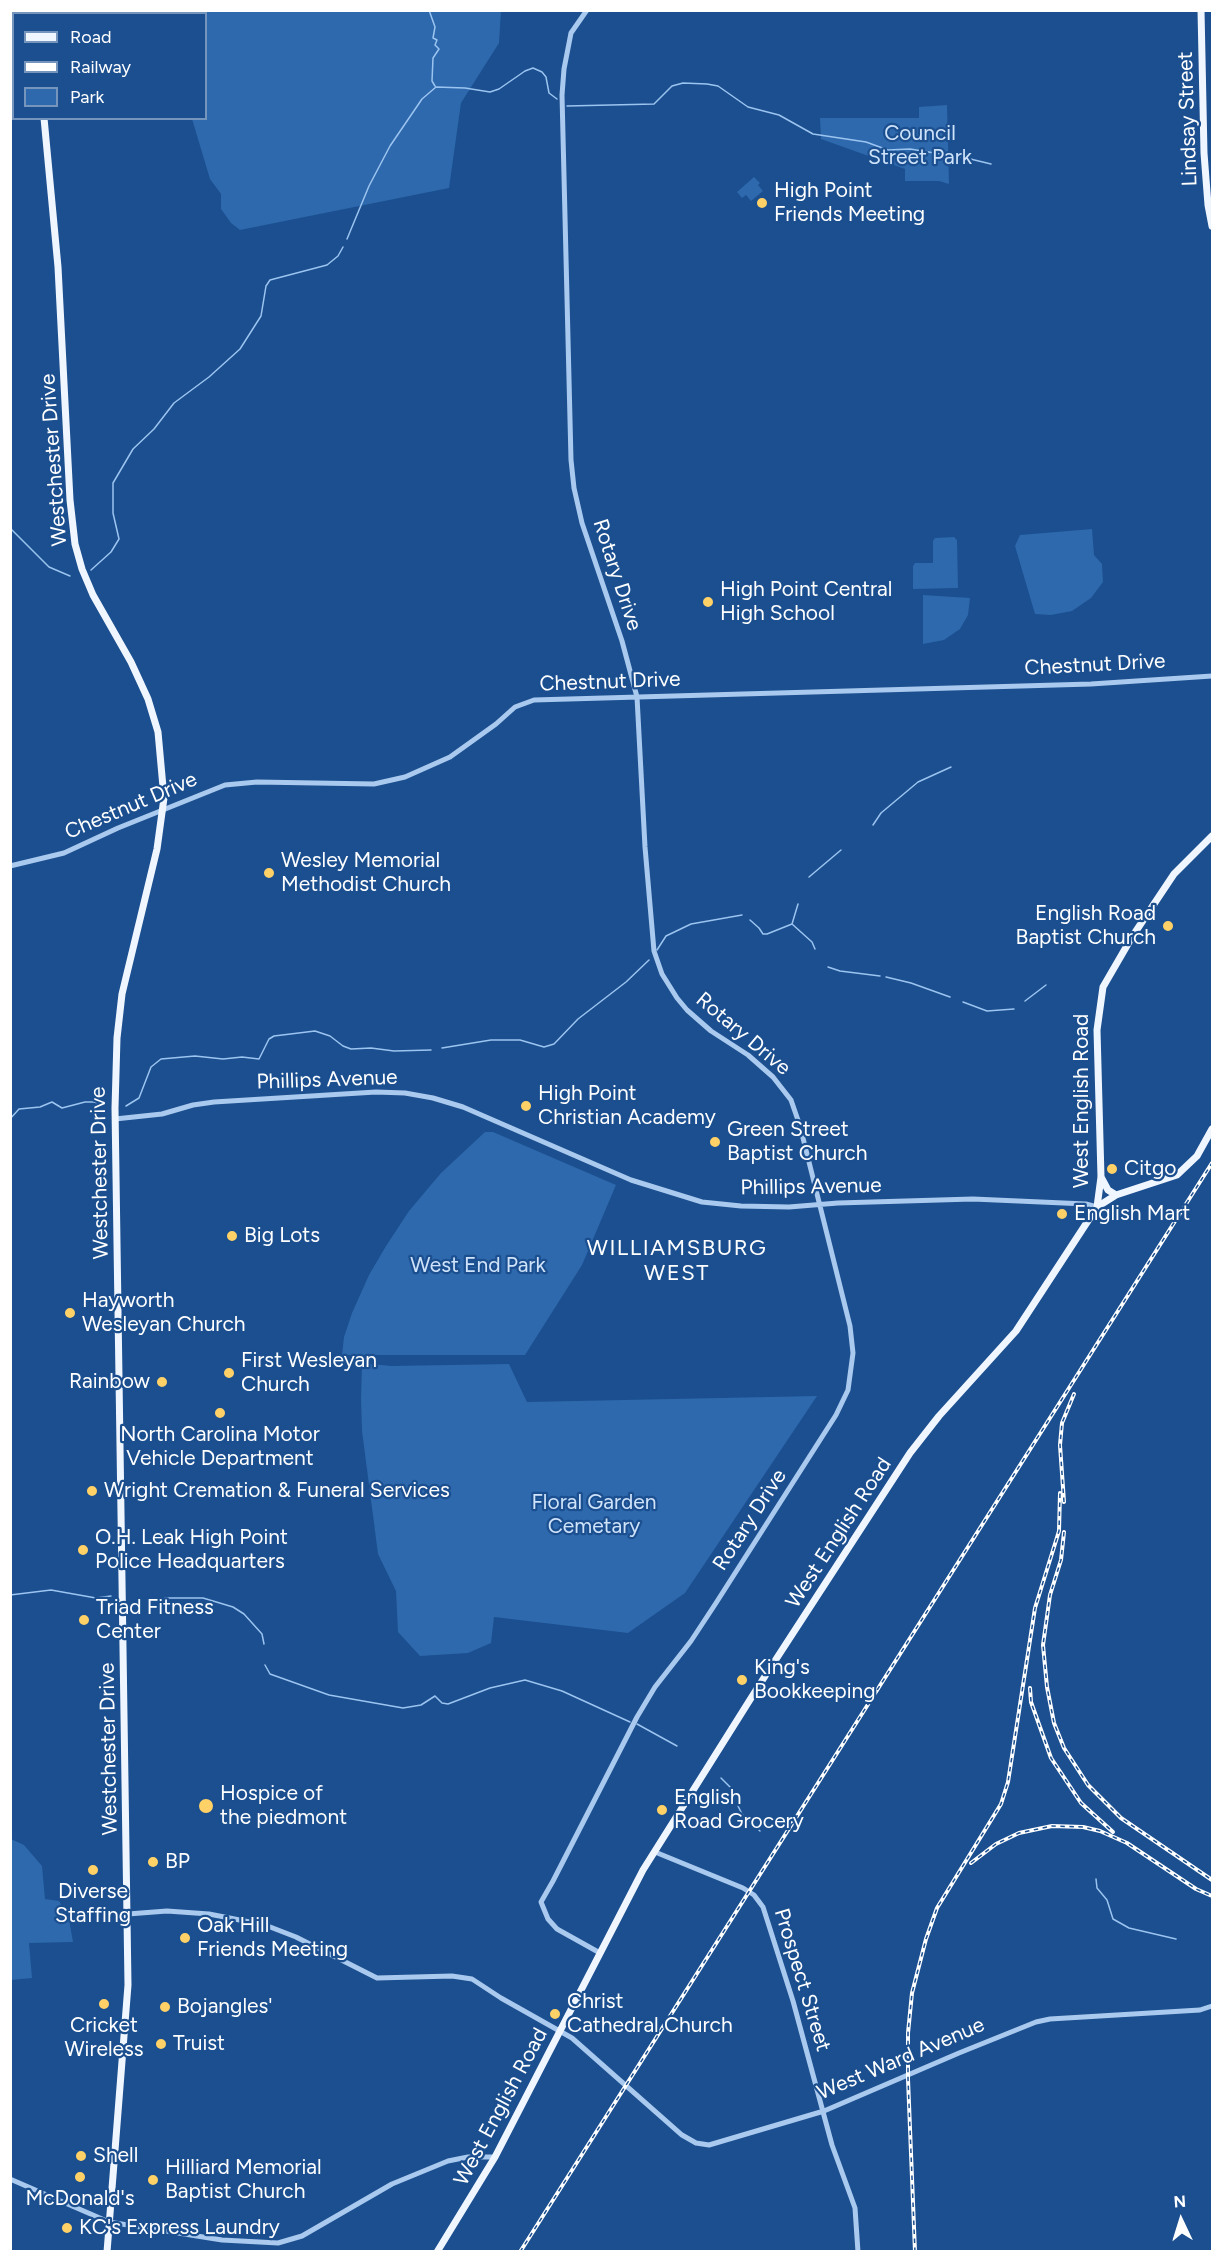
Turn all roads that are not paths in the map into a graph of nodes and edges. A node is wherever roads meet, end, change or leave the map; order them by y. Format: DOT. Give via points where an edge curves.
graph roads {
  1 [pos="587,10"];
  2 [pos="1202,10"];
  3 [pos="44,120"];
  4 [pos="1212,226"];
  5 [pos="1212,676"];
  6 [pos="638,697"];
  7 [pos="163,810"];
  8 [pos="1212,837"];
  9 [pos="10,866"];
  10 [pos="115,1119"];
  11 [pos="1212,1129"];
  12 [pos="1101,1177"];
  13 [pos="1116,1195"];
  14 [pos="819,1206"];
  15 [pos="1097,1207"];
  16 [pos="655,1852"];
  17 [pos="128,1914"];
  18 [pos="600,1953"];
  19 [pos="1212,2006"];
  20 [pos="561,2031"];
  21 [pos="824,2111"];
  22 [pos="495,2157"];
  23 [pos="10,2179"];
  24 [pos="109,2222"];
  25 [pos="107,2252"];
  26 [pos="437,2252"];
  27 [pos="858,2252"];
  1 -- 6 [label="street, Rotary Drive" via="571,33 562,95 571,460 582,523"];
  2 -- 4 [label="main road, Lindsay Street" via="1204,153"];
  3 -- 7 [label="main road, Westchester Drive" via="58,267 75,544 93,595 148,699 158,732"];
  5 -- 6 [label="street, Chestnut Drive" via="1090,684"];
  6 -- 7 [label="street, Chestnut Drive" via="524,703 450,757 391,781 237,783"];
  6 -- 14 [label="street, Rotary Drive" via="652,941 658,965 687,1010 748,1055 791,1100"];
  7 -- 9 [label="street, Chestnut Drive" via="64,853"];
  7 -- 10 [label="main road, Westchester Drive" via="122,994"];
  8 -- 12 [label="main road, West English Road" via="1174,874 1103,987 1097,1030"];
  10 -- 14 [label="street, Phillips Avenue" via="162,1114 214,1102 405,1093 463,1107 631,1180 702,1202"];
  10 -- 17 [label="main road, Westchester Drive"];
  11 -- 13 [label="main road" via="1197,1156 1177,1175"];
  12 -- 13 [label="main road"];
  12 -- 15 [label="main road, West English Road"];
  13 -- 15 [label="main road"];
  14 -- 15 [label="street, Phillips Avenue" via="973,1199"];
  14 -- 18 [label="street, Rotary Drive" via="852,1343 846,1395 719,1599 637,1717 541,1902 556,1929"];
  15 -- 16 [label="main road, West English Road" via="1016,1331 939,1416 892,1479"];
  16 -- 18 [label="main road, West English Road"];
  16 -- 21 [label="street, Prospect Street" via="743,1888 758,1899 777,1946"];
  17 -- 20 [label="street, West Ward Avenue" via="209,1914 265,1925 377,1978 472,1979"];
  17 -- 24 [label="main road, Westchester Drive" via="128,1985"];
  18 -- 20 [label="main road, West English Road"];
  19 -- 21 [label="street, West Ward Avenue" via="1036,2022"];
  20 -- 21 [label="street, West Ward Avenue" via="696,2143 709,2145"];
  20 -- 22 [label="main road, West English Road"];
  21 -- 27 [label="street, Prospect Street" via="855,2208"];
  22 -- 24 [label="street" via="448,2161 392,2184 302,2236 278,2243 222,2240"];
  22 -- 26 [label="main road, West English Road"];
  23 -- 24 [label="street"];
  24 -- 25 [label="main road, Westchester Drive"];
}
